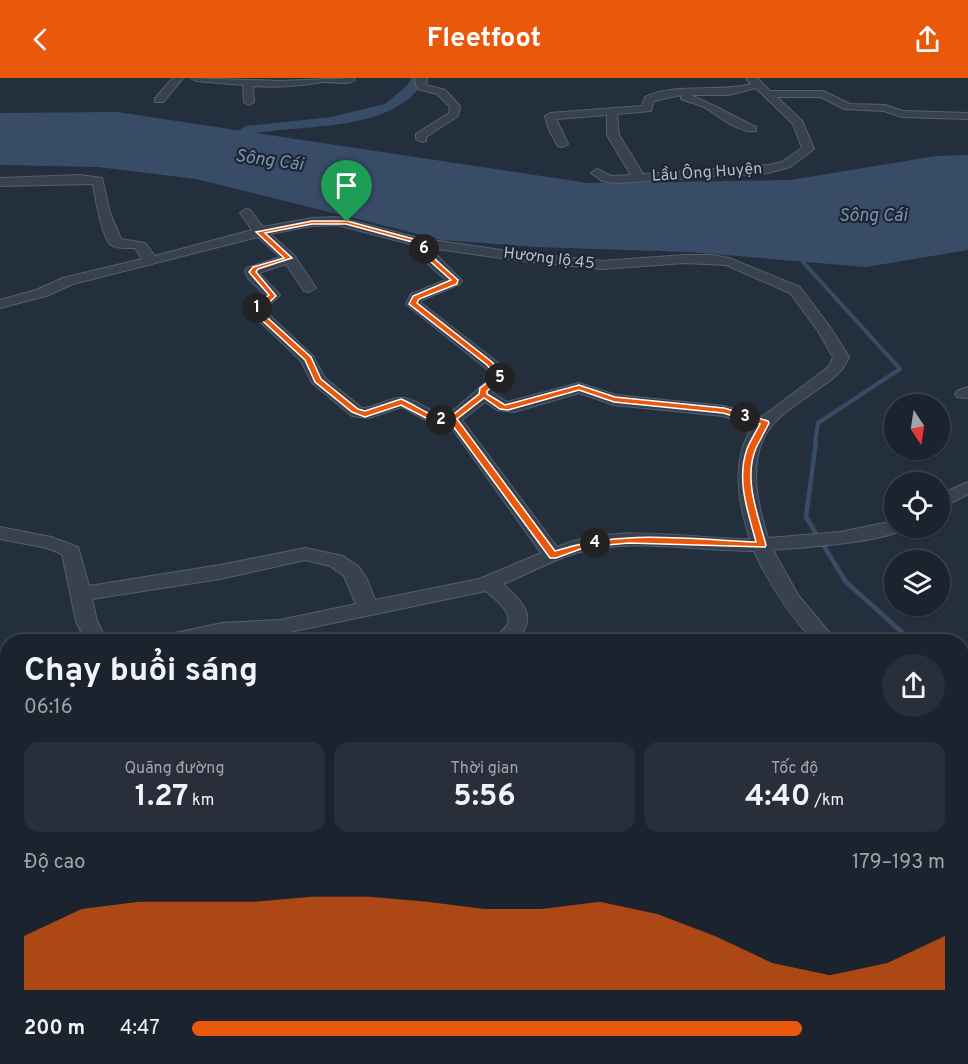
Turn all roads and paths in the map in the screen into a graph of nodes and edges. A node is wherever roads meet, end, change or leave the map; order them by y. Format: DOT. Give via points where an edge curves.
graph roads {
  1 [pos="178,78"];
  2 [pos="196,78"];
  3 [pos="328,78"];
  4 [pos="422,78"];
  5 [pos="350,80"];
  6 [pos="248,82"];
  7 [pos="754,82"];
  8 [pos="681,93"];
  9 [pos="766,94"];
  10 [pos="159,100"];
  11 [pos="249,102"];
  12 [pos="612,111"];
  13 [pos="968,116"];
  14 [pos="752,129"];
  15 [pos="422,139"];
  16 [pos="562,144"];
  17 [pos="597,173"];
  18 [pos="639,178"];
  19 [pos="0,182"];
  20 [pos="246,213"];
  21 [pos="260,232"];
  22 [pos="419,242"];
  23 [pos="289,258"];
  24 [pos="150,261"];
  25 [pos="309,288"];
  26 [pos="0,304"];
  27 [pos="483,395"];
  28 [pos="453,419"];
  29 [pos="765,423"];
  30 [pos="968,487"];
  31 [pos="950,497"];
  32 [pos="884,529"];
  33 [pos="0,532"];
  34 [pos="761,545"];
  35 [pos="553,555"];
  36 [pos="490,583"];
  37 [pos="80,594"];
  38 [pos="368,609"];
  39 [pos="94,634"];
  40 [pos="203,634"];
  41 [pos="509,634"];
  42 [pos="820,634"];
  1 -- 10 [label="street"];
  2 -- 6 [label="street"];
  3 -- 5 [label="street"];
  3 -- 6 [label="street" via="301,83"];
  4 -- 15 [label="street" via="422,87 441,92 455,106 454,114 420,136"];
  6 -- 11 [label="street"];
  7 -- 8 [label="street, Lầu Ông Huyện" via="729,92"];
  7 -- 9 [label="street, Lầu Ông Huyện"];
  8 -- 12 [label="street, Lầu Ông Huyện" via="650,97 647,109"];
  8 -- 14 [label="street"];
  9 -- 13 [label="street" via="823,94 848,107"];
  9 -- 18 [label="street, Lầu Ông Huyện" via="798,123 808,144 808,149 790,163 743,172"];
  12 -- 16 [label="street" via="550,116"];
  12 -- 18 [label="street, Lầu Ông Huyện" via="613,135"];
  17 -- 18 [label="street" via="610,179"];
  19 -- 24 [label="street" via="98,181 104,213 116,242 139,244"];
  20 -- 21 [label="street"];
  21 -- 22 [label="street, Hương lộ 45" via="312,222 338,222"];
  21 -- 23 [label="street"];
  21 -- 24 [label="street, Hương lộ 45"];
  22 -- 27 [label="street" via="455,281 416,297 413,304 498,372 500,378 483,390"];
  22 -- 29 [label="street, Hương lộ 45" via="602,265 712,259 791,288 825,330 839,352 840,361 829,374"];
  23 -- 25 [label="street"];
  23 -- 28 [label="street" via="252,270 273,296 256,311 308,359 318,380 358,413 401,402 433,418"];
  24 -- 26 [label="street, Hương lộ 45" via="68,281"];
  27 -- 28 [label="street"];
  27 -- 29 [label="street" via="508,408 581,388 614,400 724,411"];
  28 -- 35 [label="street"];
  29 -- 34 [label="street, Hương lộ 45" via="751,450 747,473 747,489"];
  30 -- 31 [label="street"];
  32 -- 34 [label="street" via="840,538"];
  33 -- 37 [label="street" via="71,551"];
  34 -- 35 [label="street" via="629,540 585,544"];
  34 -- 42 [label="street, Hương lộ 45" via="787,594"];
  35 -- 36 [label="street"];
  36 -- 38 [label="street"];
  36 -- 41 [label="street" via="514,608 518,618"];
  37 -- 38 [label="street" via="305,554 336,561 351,572"];
  37 -- 39 [label="street" via="83,615"];
  38 -- 40 [label="street" via="280,627"];
}
